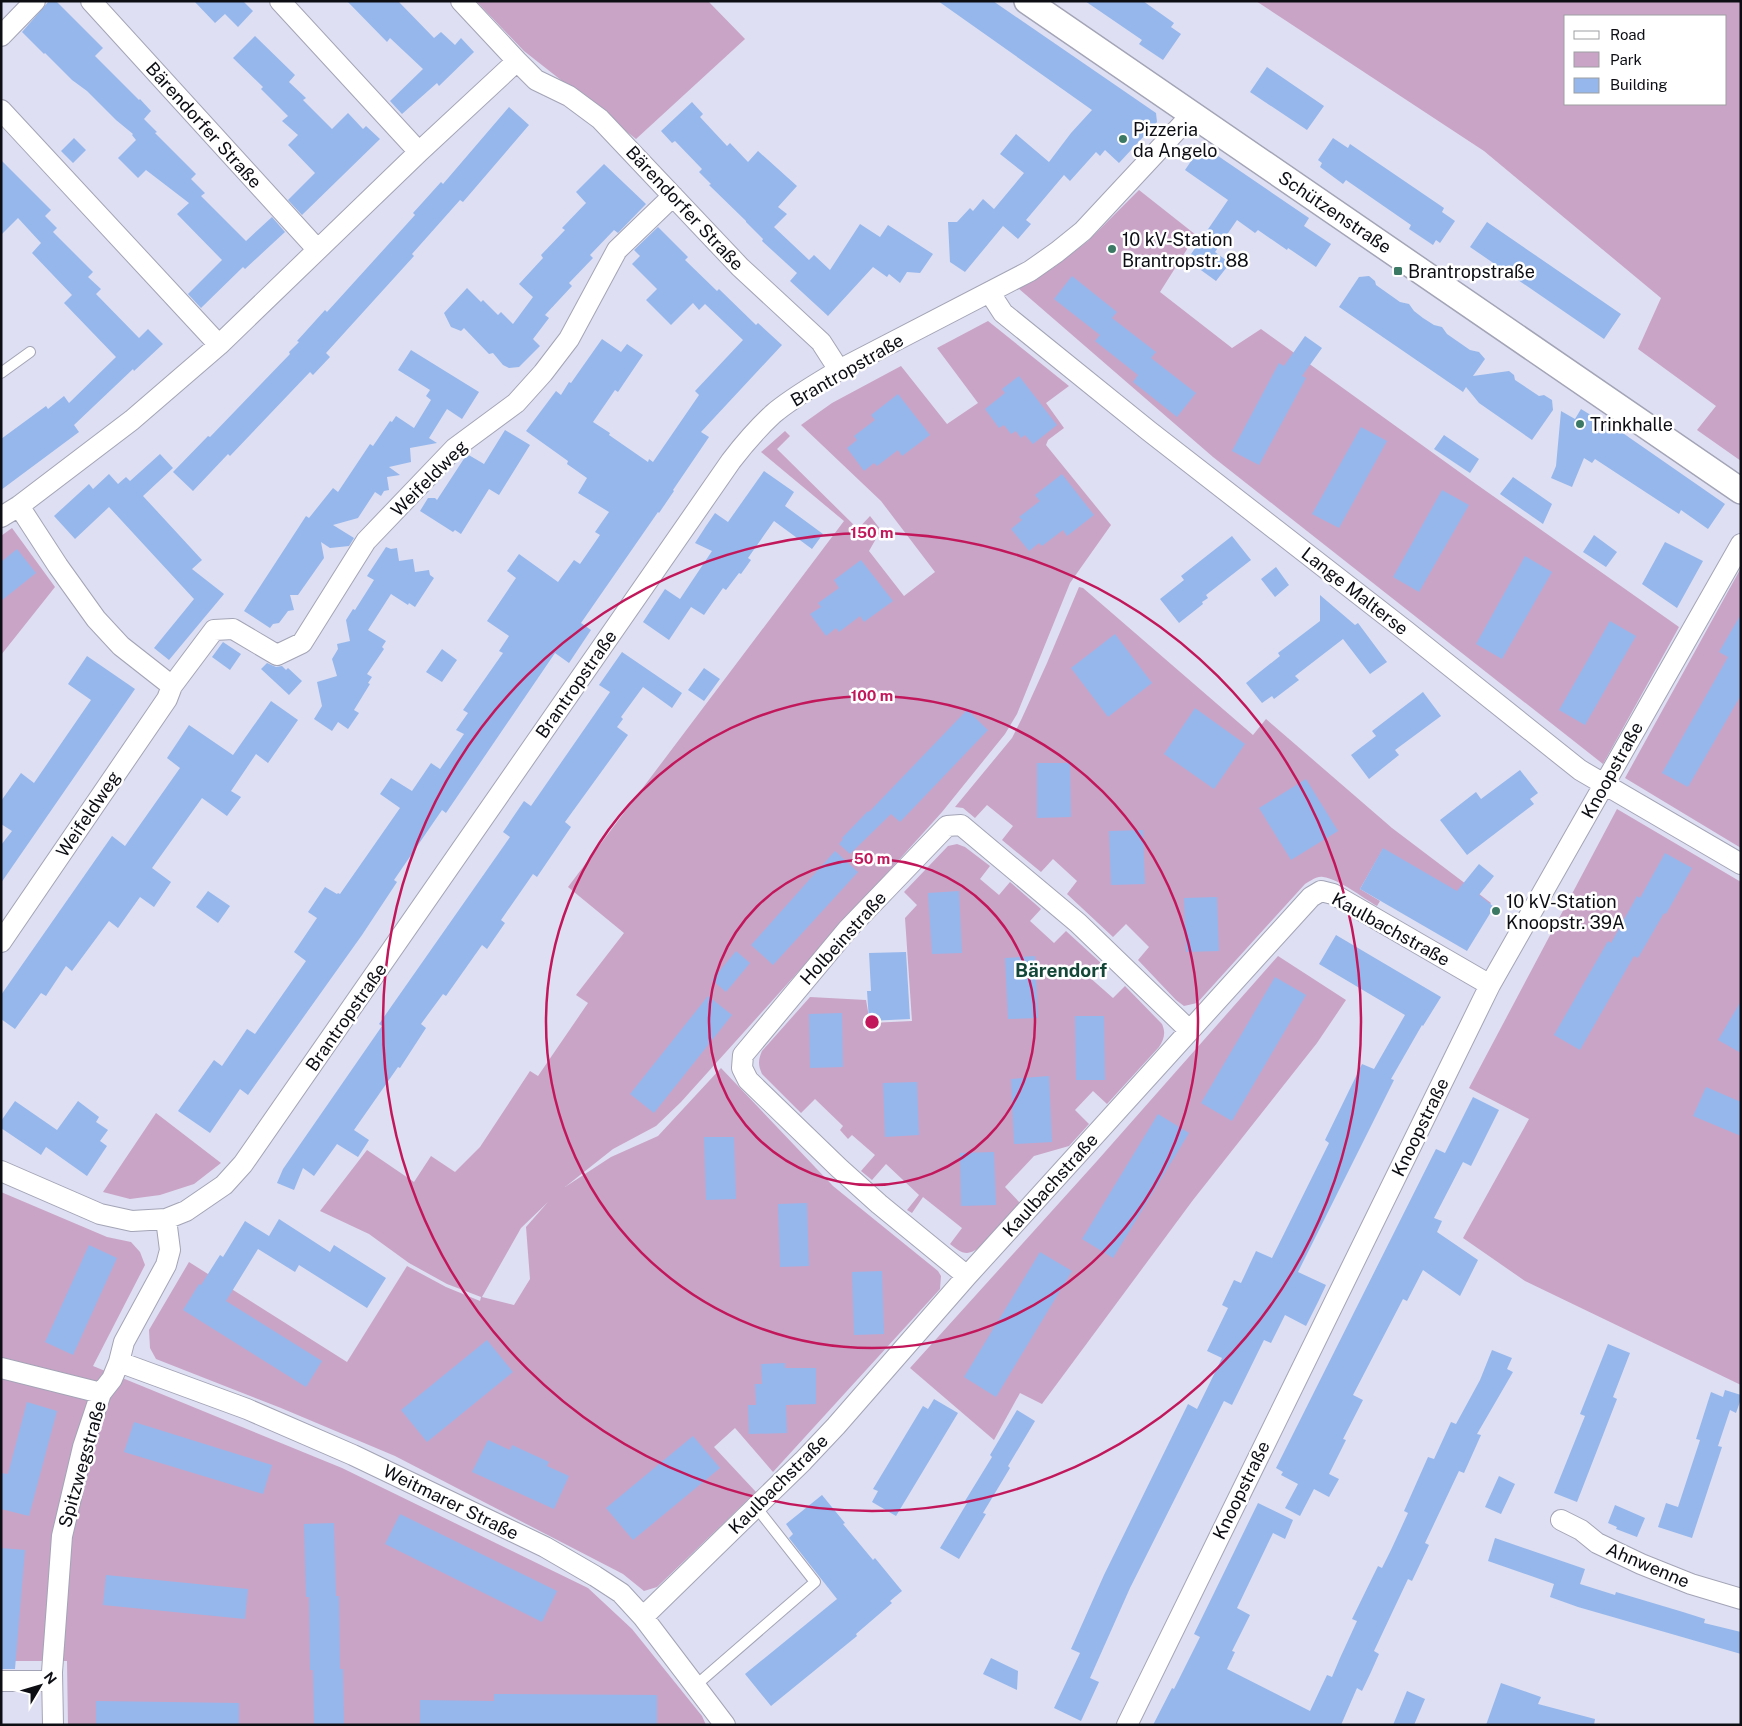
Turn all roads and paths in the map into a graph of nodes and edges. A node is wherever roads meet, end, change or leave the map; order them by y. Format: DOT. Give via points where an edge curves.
graph roads {
  1 [pos="35,1"];
  2 [pos="91,1"];
  3 [pos="280,1"];
  4 [pos="461,1"];
  5 [pos="1028,1"];
  6 [pos="1,36"];
  7 [pos="517,61"];
  8 [pos="1,110"];
  9 [pos="1192,114"];
  10 [pos="419,152"];
  11 [pos="673,196"];
  12 [pos="317,249"];
  13 [pos="990,293"];
  14 [pos="219,345"];
  15 [pos="30,352"];
  16 [pos="839,370"];
  17 [pos="1,373"];
  18 [pos="1741,491"];
  19 [pos="19,506"];
  20 [pos="1,517"];
  21 [pos="1741,544"];
  22 [pos="172,686"];
  23 [pos="1604,784"];
  24 [pos="1741,864"];
  25 [pos="1,942"];
  26 [pos="1490,985"];
  27 [pos="1189,1030"];
  28 [pos="1,1171"];
  29 [pos="166,1220"];
  30 [pos="967,1276"];
  31 [pos="120,1362"];
  32 [pos="1,1368"];
  33 [pos="101,1393"];
  34 [pos="756,1507"];
  35 [pos="1561,1520"];
  36 [pos="1741,1600"];
  37 [pos="643,1617"];
  38 [pos="1,1681"];
  39 [pos="52,1681"];
  40 [pos="696,1686"];
  41 [pos="53,1725"];
  42 [pos="725,1725"];
  43 [pos="1127,1725"];
  1 -- 6 [label="street"];
  2 -- 12 [label="street, Bärendorfer Straße"];
  3 -- 10 [label="street"];
  4 -- 7 [label="street, Bärendorfer Straße"];
  5 -- 9 [label="street, Schützenstraße"];
  7 -- 10 [label="street"];
  7 -- 11 [label="street, Bärendorfer Straße" via="536,80 569,96 600,119"];
  8 -- 14 [label="street"];
  9 -- 13 [label="street, Brantropstraße" via="1083,231 1030,271"];
  9 -- 18 [label="street, Schützenstraße"];
  10 -- 12 [label="street"];
  11 -- 16 [label="street, Bärendorfer Straße" via="740,267 821,342"];
  11 -- 22 [label="street, Weifeldweg" via="617,250 569,339 543,373 516,403 454,448 366,541 302,643 277,655 233,629 214,630"];
  12 -- 14 [label="street"];
  13 -- 16 [label="street, Brantropstraße"];
  13 -- 23 [label="street, Lange Malterse" via="1003,313 1091,385 1580,770"];
  14 -- 19 [label="street" via="132,420"];
  15 -- 17 [label="lane"];
  16 -- 29 [label="street, Brantropstraße" via="774,414 730,461 243,1164 224,1185 186,1211"];
  19 -- 20 [label="street"];
  19 -- 22 [label="street" via="96,619 120,646"];
  21 -- 23 [label="street, Knoopstraße"];
  22 -- 25 [label="street, Weifeldweg" via="167,699"];
  23 -- 24 [label="street, Lange Malterse"];
  23 -- 26 [label="street, Knoopstraße"];
  26 -- 27 [label="street, Kaulbachstraße" via="1367,913 1321,891 1310,897"];
  26 -- 43 [label="street, Knoopstraße"];
  27 -- 30 [label="street, Kaulbachstraße"];
  27 -- 30 [label="street, Holbeinstraße" via="1078,923 961,826 947,826 848,929 743,1055 742,1068 748,1080 838,1168"];
  28 -- 29 [label="street, Brantropstraße" via="100,1214 132,1221"];
  29 -- 31 [label="street, Spitzwegstraße" via="170,1250 166,1265 124,1342"];
  30 -- 34 [label="street, Kaulbachstraße" via="836,1426"];
  31 -- 33 [label="street, Spitzwegstraße"];
  31 -- 37 [label="street, Weitmarer Straße" via="157,1374 353,1455 545,1547 621,1593"];
  32 -- 33 [label="street"];
  33 -- 39 [label="street, Spitzwegstraße" via="83,1447 62,1536"];
  34 -- 37 [label="street, Kaulbachstraße"];
  34 -- 40 [label="lane" via="815,1582"];
  35 -- 36 [label="street, Ahnwenne" via="1597,1543 1641,1564"];
  37 -- 40 [label="street, Weitmarer Straße"];
  38 -- 39 [label="street"];
  39 -- 41 [label="street, Spitzwegstraße"];
  40 -- 42 [label="street, Weitmarer Straße"];
}
